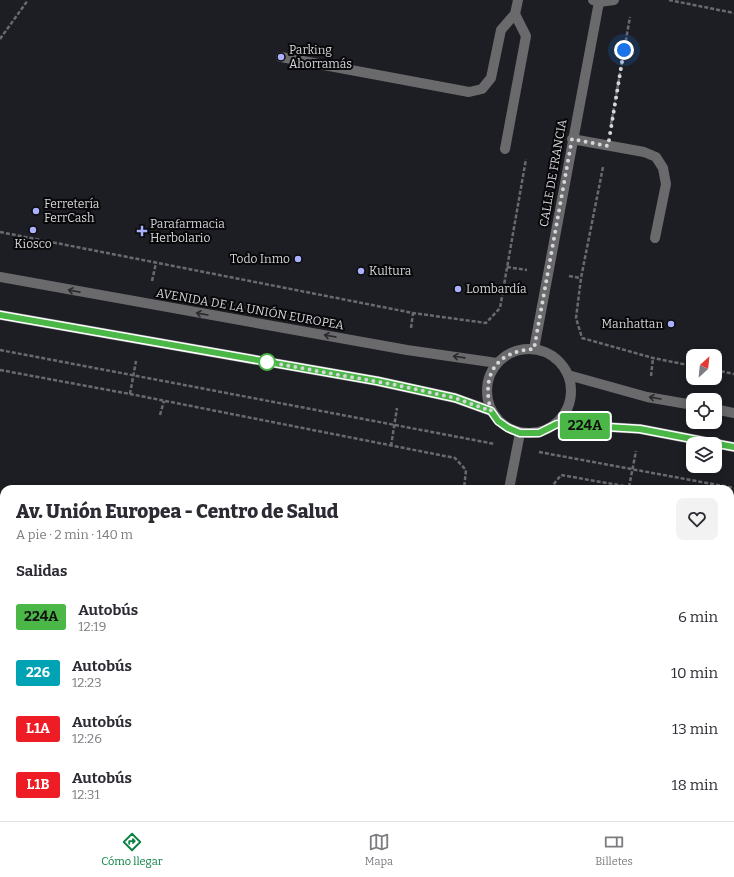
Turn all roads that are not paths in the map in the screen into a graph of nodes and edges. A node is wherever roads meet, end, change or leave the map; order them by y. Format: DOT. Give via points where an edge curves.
graph roads {
  1 [pos="518,0"];
  2 [pos="614,0"];
  3 [pos="596,1"];
  4 [pos="515,14"];
  5 [pos="281,57"];
  6 [pos="572,139"];
  7 [pos="505,149"];
  8 [pos="655,238"];
  9 [pos="0,277"];
  10 [pos="0,315"];
  11 [pos="534,349"];
  12 [pos="497,363"];
  13 [pos="568,375"];
  14 [pos="686,404"];
  15 [pos="722,410"];
  16 [pos="491,411"];
  17 [pos="734,412"];
  18 [pos="557,424"];
  19 [pos="520,433"];
  20 [pos="734,448"];
  21 [pos="510,485"];
  1 -- 4 [label="street"];
  2 -- 3 [label="street"];
  3 -- 6 [label="street, CALLE DE FRANCIA"];
  4 -- 5 [label="street" via="501,30 491,78 482,89 469,92"];
  4 -- 7 [label="street" via="526,36"];
  6 -- 8 [label="street" via="644,152 656,157 663,168 666,184"];
  6 -- 11 [label="street, CALLE DE FRANCIA"];
  12 -- 9 [label="street, AVENIDA DE LA UNIÓN EUROPEA, one-way"];
  10 -- 16 [label="street" via="377,381 455,398"];
  11 -- 12 [label="street" via="508,354"];
  11 -- 13 [label="street" via="548,354 560,363"];
  12 -- 16 [label="street" via="489,377 487,394"];
  14 -- 13 [label="street, one-way" via="647,397"];
  13 -- 18 [label="street" via="572,392 567,410"];
  15 -- 17 [label="street"];
  16 -- 19 [label="street" via="498,421"];
  18 -- 19 [label="street" via="539,433"];
  18 -- 20 [label="street" via="640,429"];
  19 -- 21 [label="street"];
}
